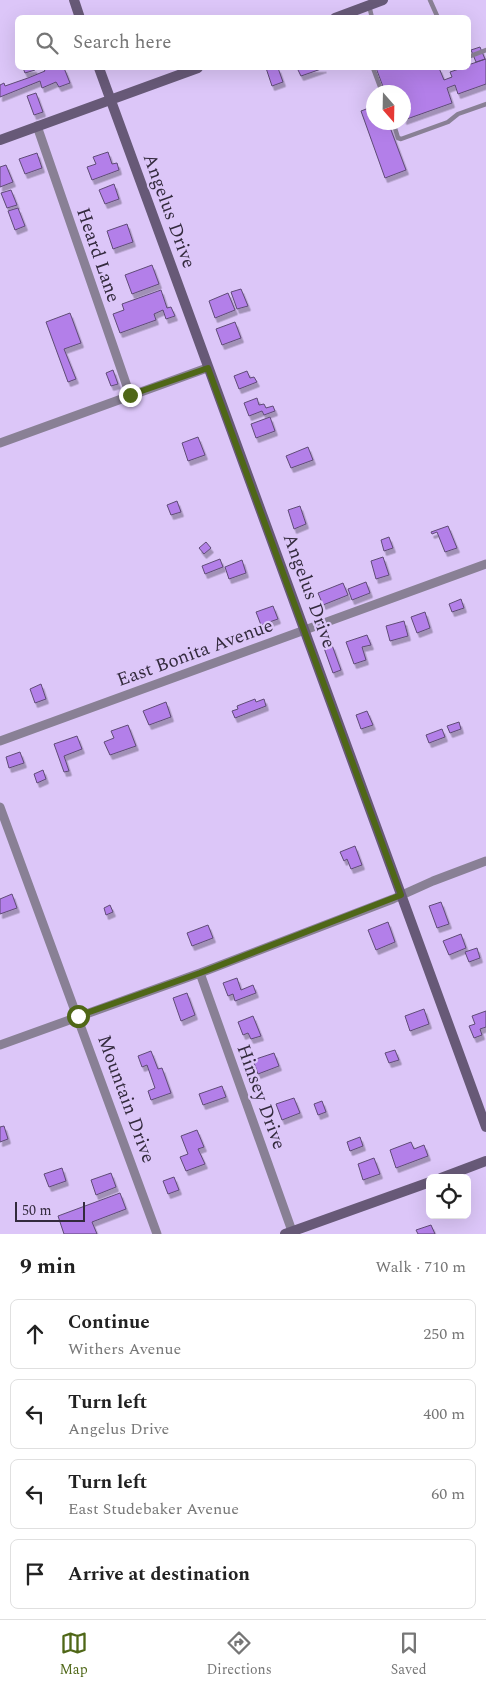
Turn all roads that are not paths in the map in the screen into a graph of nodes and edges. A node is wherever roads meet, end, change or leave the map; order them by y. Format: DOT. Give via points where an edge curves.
graph roads {
  1 [pos="74,0"];
  2 [pos="383,0"];
  3 [pos="430,0"];
  4 [pos="369,5"];
  5 [pos="79,15"];
  6 [pos="343,15"];
  7 [pos="371,15"];
  8 [pos="437,15"];
  9 [pos="486,50"];
  10 [pos="471,56"];
  11 [pos="100,70"];
  12 [pos="192,70"];
  13 [pos="374,70"];
  14 [pos="379,85"];
  15 [pos="110,99"];
  16 [pos="486,104"];
  17 [pos="37,126"];
  18 [pos="396,130"];
  19 [pos="0,140"];
  20 [pos="208,368"];
  21 [pos="130,395"];
  22 [pos="0,443"];
  23 [pos="486,564"];
  24 [pos="305,631"];
  25 [pos="0,742"];
  26 [pos="0,807"];
  27 [pos="486,861"];
  28 [pos="401,895"];
  29 [pos="200,973"];
  30 [pos="78,1016"];
  31 [pos="0,1044"];
  32 [pos="486,1127"];
  33 [pos="486,1162"];
  34 [pos="452,1174"];
  35 [pos="426,1183"];
  36 [pos="288,1232"];
  37 [pos="157,1234"];
  1 -- 5 [label="street"];
  2 -- 4 [label="street"];
  3 -- 8 [label="lane"];
  4 -- 6 [label="street"];
  4 -- 7 [label="lane"];
  9 -- 10 [label="lane"];
  11 -- 15 [label="street, Angelus Drive"];
  12 -- 15 [label="street"];
  13 -- 14 [label="lane"];
  15 -- 17 [label="street"];
  15 -- 20 [label="street, Angelus Drive"];
  16 -- 18 [label="lane" via="401,139"];
  17 -- 19 [label="street"];
  17 -- 21 [label="street, Heard Lane"];
  20 -- 21 [label="street"];
  20 -- 24 [label="street, Angelus Drive"];
  21 -- 22 [label="street"];
  23 -- 24 [label="street, East Bonita Avenue"];
  24 -- 25 [label="street, East Bonita Avenue"];
  24 -- 28 [label="street, Angelus Drive"];
  26 -- 30 [label="street, Mountain Drive"];
  27 -- 28 [label="street"];
  28 -- 29 [label="street"];
  28 -- 32 [label="street, Angelus Drive"];
  29 -- 30 [label="street"];
  29 -- 36 [label="street, Hinsey Drive"];
  30 -- 31 [label="street"];
  30 -- 37 [label="street, Mountain Drive"];
  33 -- 34 [label="street"];
  35 -- 36 [label="street"];
}
